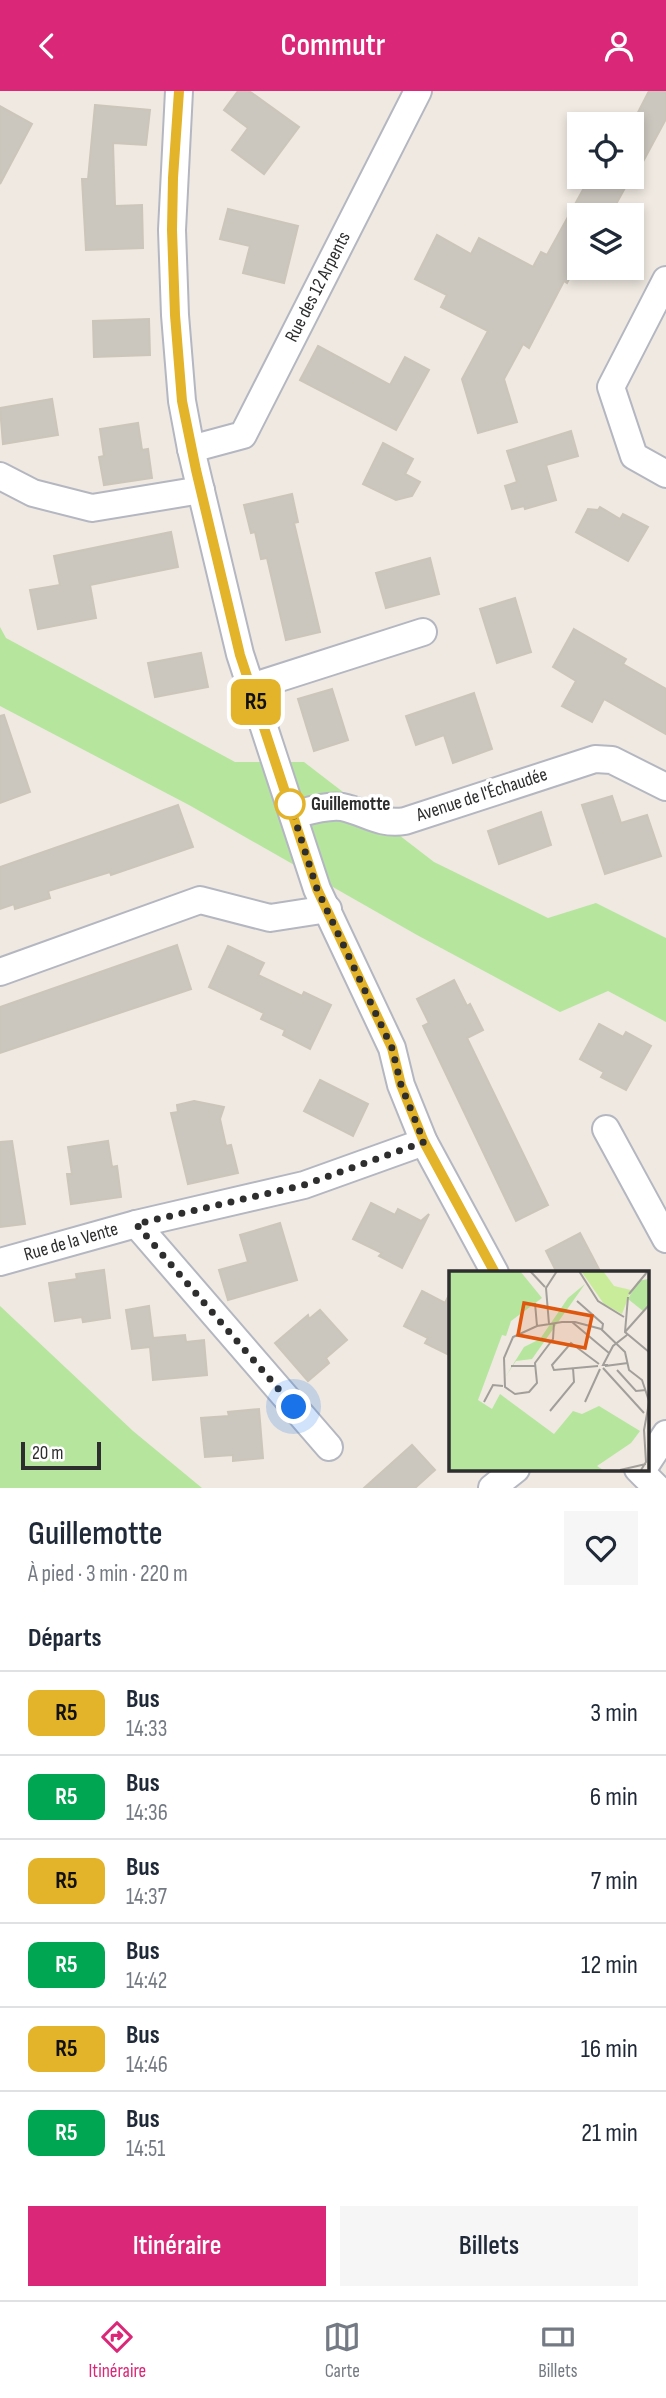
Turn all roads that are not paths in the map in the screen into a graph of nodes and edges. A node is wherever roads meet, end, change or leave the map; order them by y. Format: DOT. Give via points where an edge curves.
graph roads {
  1 [pos="179,91"];
  2 [pos="418,91"];
  3 [pos="666,280"];
  4 [pos="191,449"];
  5 [pos="666,474"];
  6 [pos="0,476"];
  7 [pos="201,490"];
  8 [pos="423,632"];
  9 [pos="251,687"];
  10 [pos="666,787"];
  11 [pos="293,815"];
  12 [pos="328,909"];
  13 [pos="0,971"];
  14 [pos="606,1129"];
  15 [pos="424,1142"];
  16 [pos="136,1224"];
  17 [pos="666,1239"];
  18 [pos="0,1262"];
  19 [pos="494,1271"];
  20 [pos="666,1434"];
  21 [pos="329,1447"];
  22 [pos="648,1467"];
  23 [pos="513,1471"];
  24 [pos="492,1488"];
  1 -- 4 [label="street" via="172,242 182,401"];
  2 -- 4 [label="street, Rue des 12 Arpents" via="243,435"];
  3 -- 5 [label="street" via="611,387 634,456"];
  4 -- 7 [label="street"];
  6 -- 7 [label="street" via="33,493 92,508"];
  7 -- 9 [label="street"];
  8 -- 9 [label="street"];
  9 -- 11 [label="street"];
  10 -- 11 [label="street, Avenue de l'Échaudée" via="612,760 595,759 405,821 378,821 342,807"];
  11 -- 12 [label="street"];
  12 -- 13 [label="street" via="270,918 200,900"];
  12 -- 15 [label="street" via="392,1048"];
  14 -- 17 [label="street"];
  15 -- 16 [label="street, Rue de la Vente" via="304,1185"];
  15 -- 19 [label="street"];
  16 -- 18 [label="street, Rue de la Vente"];
  16 -- 21 [label="street"];
  20 -- 22 [label="street"];
  23 -- 24 [label="street"];
}
